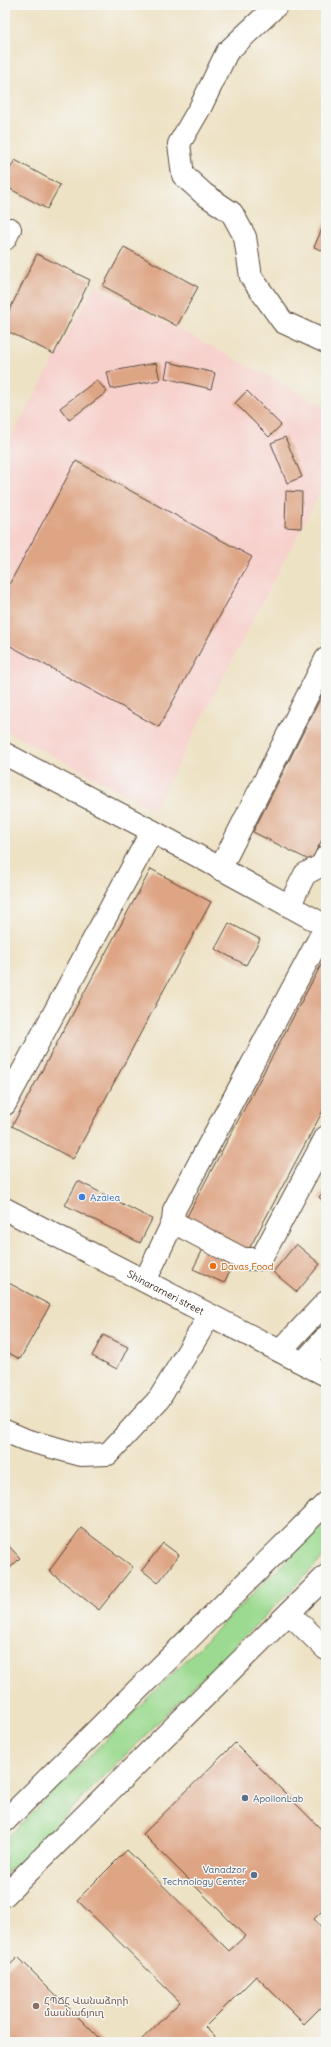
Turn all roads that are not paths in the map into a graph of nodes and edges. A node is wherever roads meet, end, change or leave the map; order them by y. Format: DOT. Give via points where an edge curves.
graph roads {
  1 [pos="277,5"];
  2 [pos="326,342"];
  3 [pos="326,659"];
  4 [pos="5,754"];
  5 [pos="152,831"];
  6 [pos="326,858"];
  7 [pos="220,869"];
  8 [pos="289,906"];
  9 [pos="326,926"];
  10 [pos="5,1104"];
  11 [pos="326,1137"];
  12 [pos="5,1208"];
  13 [pos="173,1222"];
  14 [pos="145,1281"];
  15 [pos="326,1302"];
  16 [pos="210,1314"];
  17 [pos="326,1337"];
  18 [pos="280,1351"];
  19 [pos="304,1363"];
  20 [pos="326,1375"];
  21 [pos="5,1431"];
  22 [pos="326,1503"];
  23 [pos="326,1576"];
  24 [pos="289,1612"];
  25 [pos="326,1649"];
  26 [pos="5,1822"];
  27 [pos="5,1895"];
  1 -- 2 [label="street" via="227,52 202,106 179,144 183,174 204,194 232,213 245,237 251,277 283,322"];
  3 -- 7 [label="street"];
  4 -- 5 [label="street"];
  5 -- 7 [label="street"];
  5 -- 10 [label="street"];
  6 -- 8 [label="street" via="322,865 305,874"];
  7 -- 8 [label="street"];
  8 -- 9 [label="street"];
  9 -- 13 [label="street" via="174,1210"];
  11 -- 13 [label="street" via="261,1259 243,1259"];
  12 -- 14 [label="street, Shinararneri street"];
  13 -- 14 [label="street"];
  14 -- 16 [label="street, Shinararneri street"];
  15 -- 18 [label="street"];
  16 -- 18 [label="street, Shinararneri street"];
  16 -- 21 [label="street" via="159,1399 108,1454 81,1455 26,1440"];
  17 -- 19 [label="street"];
  18 -- 19 [label="street, Shinararneri street"];
  19 -- 20 [label="street, Shinararneri street"];
  22 -- 26 [label="street"];
  23 -- 24 [label="street"];
  24 -- 25 [label="street"];
  24 -- 27 [label="street"];
}
